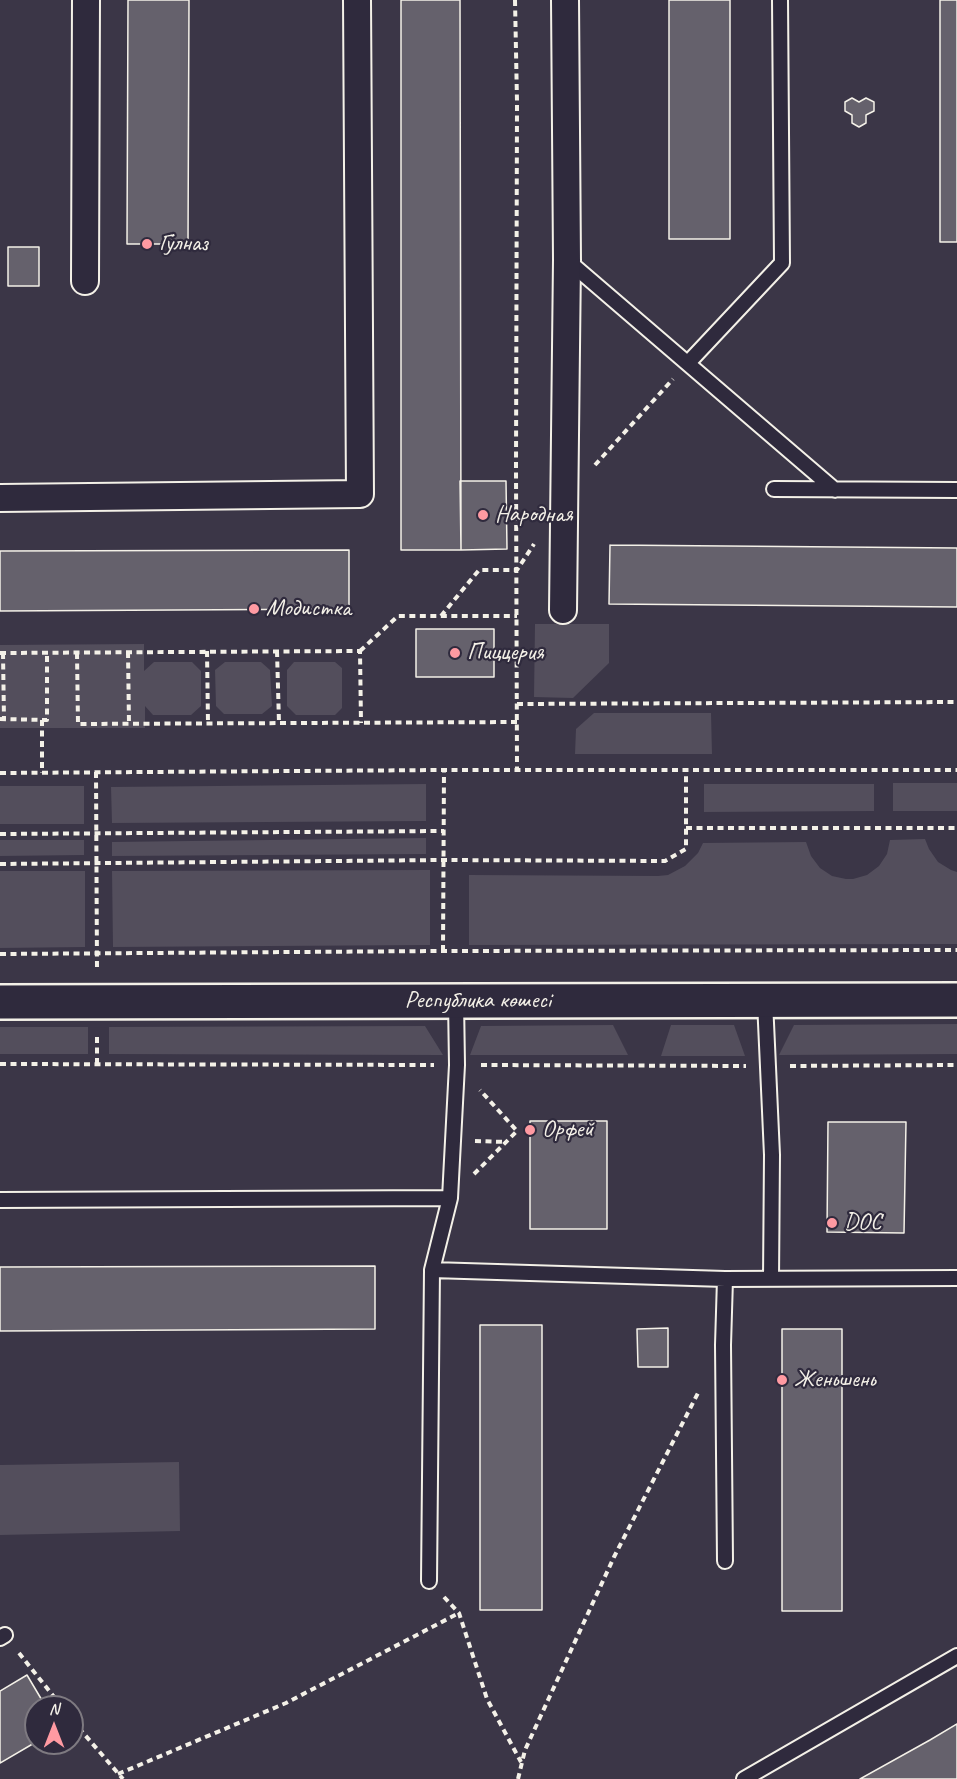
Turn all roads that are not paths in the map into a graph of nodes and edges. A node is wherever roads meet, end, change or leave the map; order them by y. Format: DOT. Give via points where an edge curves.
graph roads {
  1 [pos="86,0"];
  2 [pos="357,0"];
  3 [pos="565,0"];
  4 [pos="780,0"];
  5 [pos="567,260"];
  6 [pos="85,282"];
  7 [pos="688,363"];
  8 [pos="774,489"];
  9 [pos="835,490"];
  10 [pos="957,490"];
  11 [pos="0,498"];
  12 [pos="563,610"];
  13 [pos="765,1000"];
  14 [pos="957,1000"];
  15 [pos="456,1001"];
  16 [pos="0,1002"];
  17 [pos="450,1198"];
  18 [pos="0,1200"];
  19 [pos="432,1270"];
  20 [pos="957,1278"];
  21 [pos="725,1279"];
  22 [pos="771,1279"];
  23 [pos="725,1561"];
  24 [pos="429,1581"];
  25 [pos="957,1656"];
  26 [pos="744,1779"];
  1 -- 6 [label="street"];
  2 -- 11 [label="street" via="360,494"];
  3 -- 5 [label="street"];
  4 -- 7 [label="lane" via="782,263"];
  5 -- 7 [label="lane"];
  5 -- 12 [label="street"];
  7 -- 9 [label="lane"];
  8 -- 9 [label="lane"];
  9 -- 10 [label="lane"];
  13 -- 14 [label="street, Республика көшесі"];
  13 -- 15 [label="street, Республика көшесі"];
  13 -- 22 [label="lane" via="772,1155"];
  15 -- 16 [label="street, Республика көшесі"];
  15 -- 17 [label="lane"];
  17 -- 18 [label="lane"];
  17 -- 19 [label="lane"];
  19 -- 21 [label="lane"];
  19 -- 24 [label="lane"];
  20 -- 22 [label="lane"];
  21 -- 22 [label="lane"];
  21 -- 23 [label="lane"];
  25 -- 26 [label="lane"];
}
